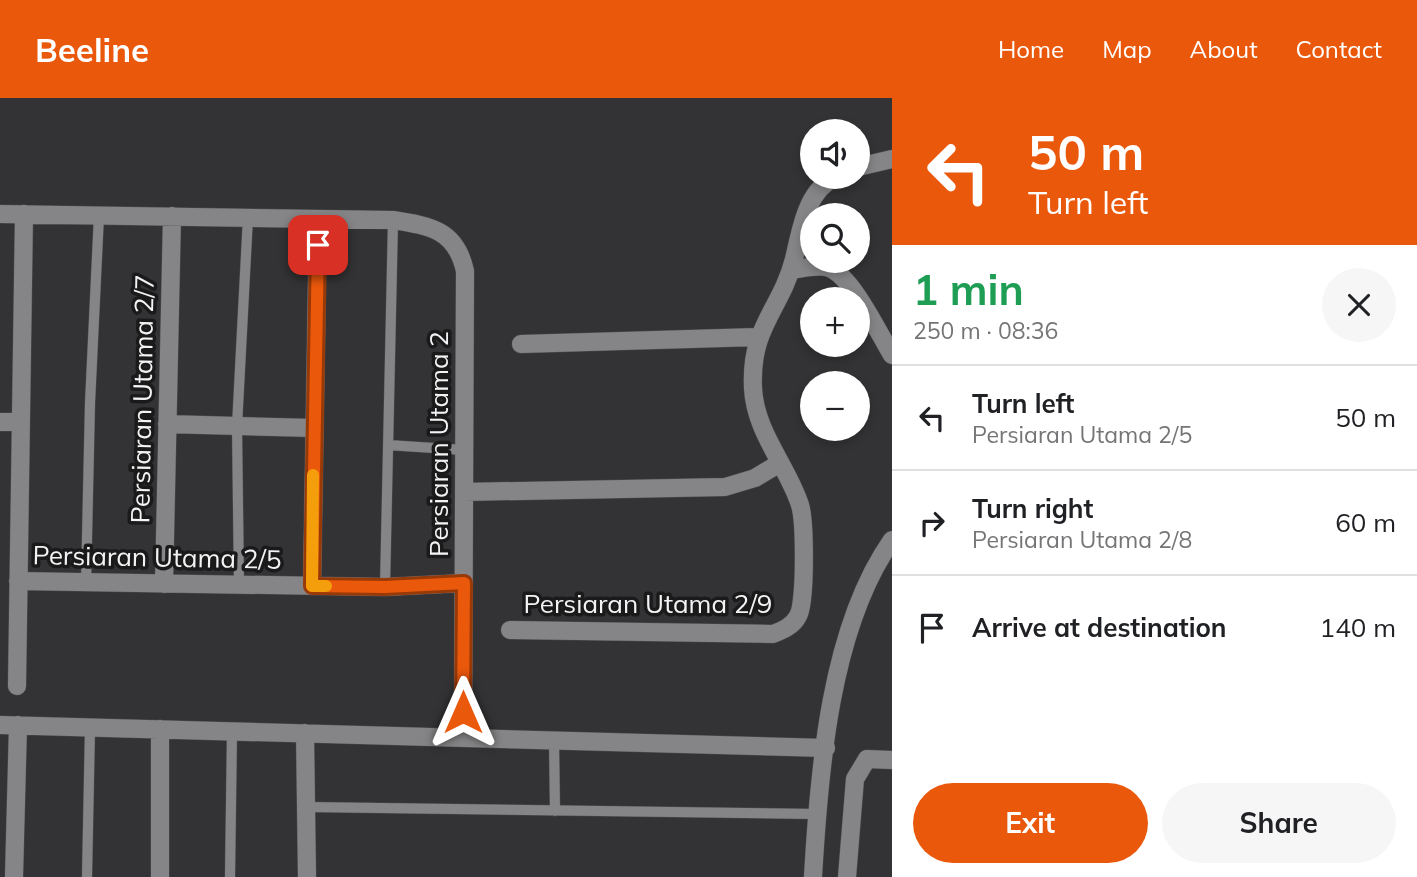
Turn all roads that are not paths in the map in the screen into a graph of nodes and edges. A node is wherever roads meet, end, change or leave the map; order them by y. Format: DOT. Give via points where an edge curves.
graph roads {
  1 [pos="892,159"];
  2 [pos="870,164"];
  3 [pos="820,189"];
  4 [pos="0,214"];
  5 [pos="24,214"];
  6 [pos="99,215"];
  7 [pos="172,216"];
  8 [pos="248,217"];
  9 [pos="318,219"];
  10 [pos="393,220"];
  11 [pos="791,270"];
  12 [pos="757,337"];
  13 [pos="521,344"];
  14 [pos="892,355"];
  15 [pos="0,422"];
  16 [pos="20,422"];
  17 [pos="167,424"];
  18 [pos="237,426"];
  19 [pos="313,428"];
  20 [pos="388,445"];
  21 [pos="464,450"];
  22 [pos="780,463"];
  23 [pos="464,492"];
  24 [pos="892,540"];
  25 [pos="18,581"];
  26 [pos="86,583"];
  27 [pos="464,583"];
  28 [pos="164,584"];
  29 [pos="239,585"];
  30 [pos="312,586"];
  31 [pos="385,587"];
  32 [pos="510,630"];
  33 [pos="17,686"];
  34 [pos="9,725"];
  35 [pos="90,727"];
  36 [pos="160,729"];
  37 [pos="232,732"];
  38 [pos="305,733"];
  39 [pos="463,738"];
  40 [pos="554,740"];
  41 [pos="825,748"];
  42 [pos="892,760"];
  43 [pos="306,807"];
  44 [pos="555,810"];
  45 [pos="817,814"];
  46 [pos="14,877"];
  47 [pos="87,877"];
  48 [pos="160,877"];
  49 [pos="230,877"];
  50 [pos="307,877"];
  51 [pos="813,877"];
  52 [pos="847,877"];
  1 -- 2 [label="street"];
  3 -- 11 [label="street" via="806,212"];
  4 -- 5 [label="street"];
  5 -- 6 [label="street"];
  5 -- 16 [label="street"];
  6 -- 7 [label="street"];
  6 -- 26 [label="lane"];
  7 -- 8 [label="street"];
  7 -- 17 [label="street, Persiaran Utama 2/7"];
  8 -- 9 [label="street"];
  8 -- 18 [label="lane"];
  9 -- 10 [label="street"];
  9 -- 19 [label="street"];
  10 -- 20 [label="lane"];
  10 -- 21 [label="street, Persiaran Utama 2" via="433,228 461,251 465,271"];
  11 -- 12 [label="street"];
  11 -- 14 [label="street" via="828,267 839,275"];
  12 -- 13 [label="street"];
  12 -- 22 [label="street" via="755,410"];
  15 -- 16 [label="street"];
  16 -- 25 [label="street"];
  17 -- 18 [label="street"];
  17 -- 28 [label="street, Persiaran Utama 2/7"];
  18 -- 19 [label="street"];
  18 -- 29 [label="lane"];
  19 -- 30 [label="street"];
  20 -- 21 [label="lane"];
  20 -- 31 [label="lane"];
  21 -- 23 [label="street, Persiaran Utama 2"];
  22 -- 23 [label="street" via="755,478 725,487"];
  22 -- 32 [label="street, Persiaran Utama 2/9" via="801,509 803,602 798,617 787,628 773,634"];
  23 -- 27 [label="street, Persiaran Utama 2"];
  24 -- 41 [label="street" via="877,561 846,635"];
  25 -- 26 [label="street, Persiaran Utama 2/5"];
  25 -- 33 [label="street"];
  26 -- 28 [label="street, Persiaran Utama 2/5"];
  27 -- 31 [label="street, Persiaran Utama 2/5"];
  27 -- 39 [label="street, Persiaran Utama 2"];
  28 -- 29 [label="street, Persiaran Utama 2/5"];
  29 -- 30 [label="street, Persiaran Utama 2/5"];
  30 -- 31 [label="street, Persiaran Utama 2/5"];
  34 -- 35 [label="street"];
  34 -- 46 [label="street"];
  35 -- 36 [label="street"];
  35 -- 47 [label="lane"];
  36 -- 37 [label="street"];
  36 -- 48 [label="street"];
  37 -- 38 [label="street"];
  37 -- 49 [label="lane"];
  38 -- 39 [label="street"];
  38 -- 43 [label="street"];
  39 -- 40 [label="street"];
  40 -- 41 [label="street"];
  40 -- 44 [label="lane"];
  41 -- 45 [label="street"];
  42 -- 52 [label="street" via="867,759 855,779"];
  43 -- 44 [label="lane"];
  43 -- 50 [label="street"];
  44 -- 45 [label="lane"];
  45 -- 51 [label="street"];
}
